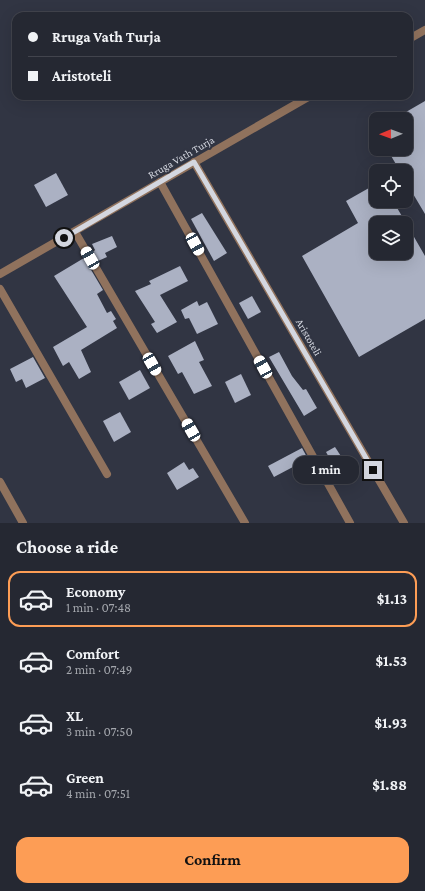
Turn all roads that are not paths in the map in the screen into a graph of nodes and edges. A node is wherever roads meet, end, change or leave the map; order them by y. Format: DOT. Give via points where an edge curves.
graph roads {
  1 [pos="425,30"];
  2 [pos="413,37"];
  3 [pos="303,100"];
  4 [pos="194,162"];
  5 [pos="160,182"];
  6 [pos="75,232"];
  7 [pos="0,274"];
  8 [pos="0,289"];
  9 [pos="107,474"];
  10 [pos="0,482"];
  11 [pos="23,523"];
  12 [pos="245,523"];
  13 [pos="350,523"];
  14 [pos="404,523"];
  1 -- 2 [label="street"];
  3 -- 4 [label="street, Rruga Vath Turja"];
  4 -- 5 [label="street, Rruga Vath Turja"];
  4 -- 14 [label="street, Aristoteli"];
  5 -- 6 [label="street, Rruga Vath Turja"];
  5 -- 13 [label="street"];
  6 -- 7 [label="street, Rruga Vath Turja"];
  6 -- 12 [label="street"];
  8 -- 9 [label="street"];
  10 -- 11 [label="street"];
}
